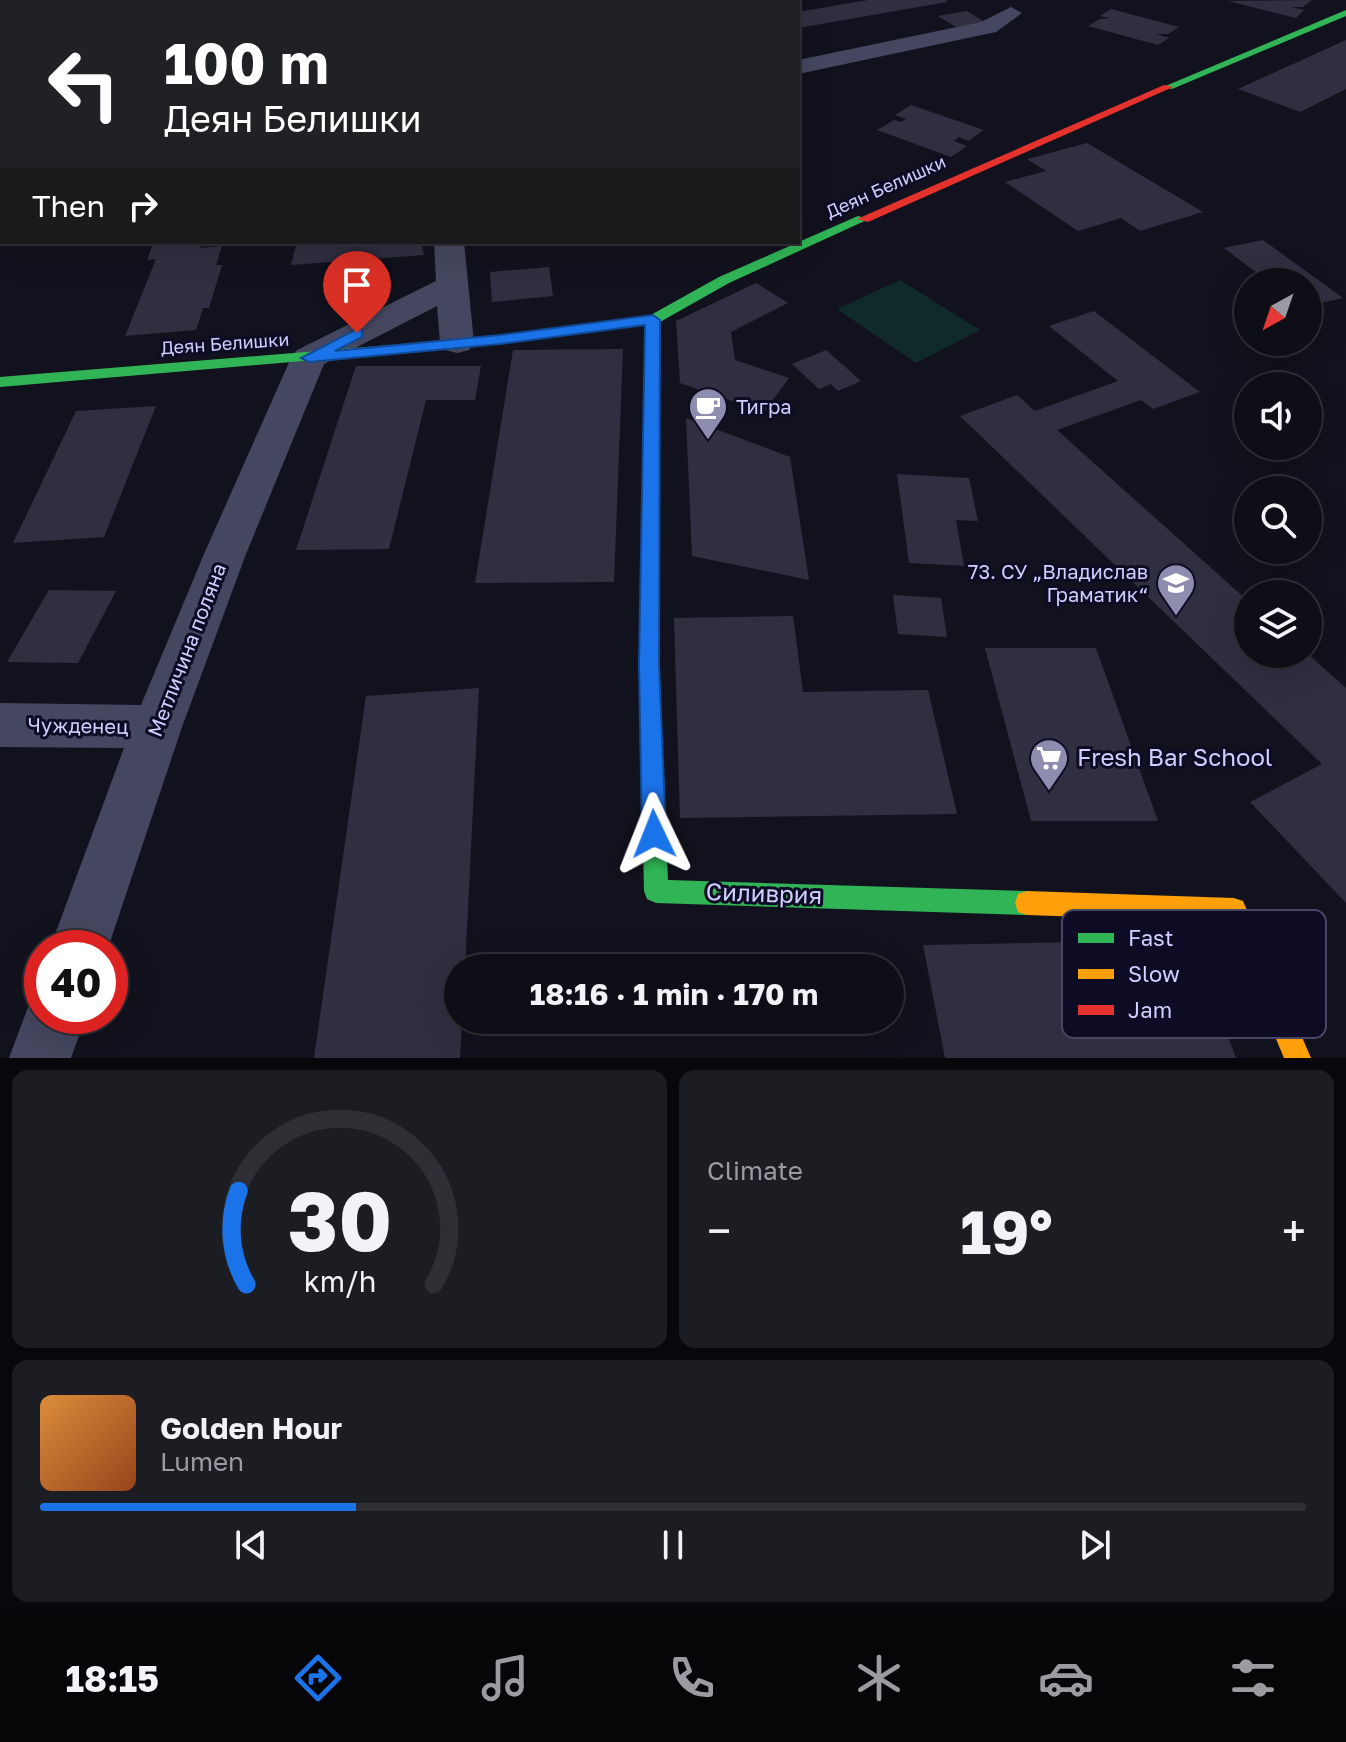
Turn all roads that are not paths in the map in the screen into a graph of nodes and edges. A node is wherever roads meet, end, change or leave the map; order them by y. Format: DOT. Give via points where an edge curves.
graph roads {
  1 [pos="988,0"];
  2 [pos="1346,13"];
  3 [pos="800,67"];
  4 [pos="449,244"];
  5 [pos="453,285"];
  6 [pos="653,320"];
  7 [pos="457,343"];
  8 [pos="309,358"];
  9 [pos="0,382"];
  10 [pos="0,725"];
  11 [pos="157,727"];
  12 [pos="1234,910"];
  13 [pos="85,930"];
  14 [pos="49,1034"];
  15 [pos="1289,1038"];
  16 [pos="40,1058"];
  17 [pos="1298,1058"];
  1 -- 3 [label="street" via="1011,13 988,27"];
  2 -- 6 [label="street, Деян Белишки" via="724,280"];
  4 -- 5 [label="street"];
  5 -- 7 [label="street"];
  5 -- 8 [label="street"];
  6 -- 7 [label="street, Деян Белишки"];
  6 -- 12 [label="street, Силиврия" via="649,664 656,891"];
  7 -- 8 [label="street, Деян Белишки"];
  8 -- 9 [label="street, Деян Белишки"];
  8 -- 11 [label="street, Метличина поляна"];
  10 -- 11 [label="street, Чужденец"];
  11 -- 13 [label="street, Метличина поляна"];
  14 -- 16 [label="street"];
  15 -- 17 [label="street, Силиврия"];
}
